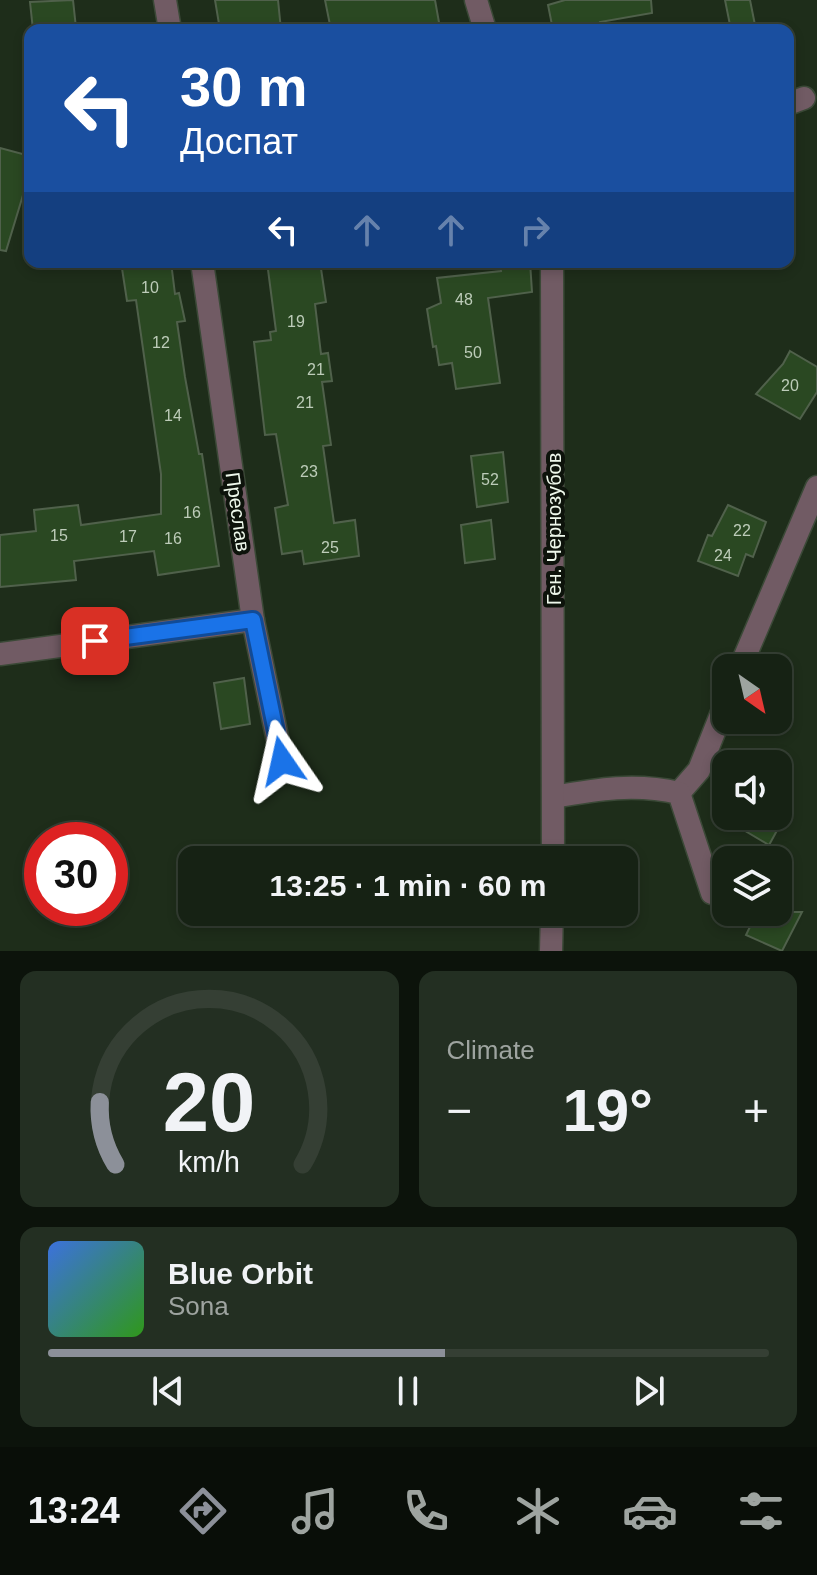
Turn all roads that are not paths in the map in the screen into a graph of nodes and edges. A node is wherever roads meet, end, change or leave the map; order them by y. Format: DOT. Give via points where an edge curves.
graph roads {
  1 [pos="165,0"];
  2 [pos="476,0"];
  3 [pos="169,24"];
  4 [pos="483,24"];
  5 [pos="203,268"];
  6 [pos="552,268"];
  7 [pos="817,487"];
  8 [pos="253,620"];
  9 [pos="0,654"];
  10 [pos="746,654"];
  11 [pos="713,734"];
  12 [pos="282,761"];
  13 [pos="679,793"];
  14 [pos="554,797"];
  15 [pos="553,846"];
  16 [pos="712,893"];
  17 [pos="552,926"];
  18 [pos="551,951"];
  1 -- 3 [label="street"];
  2 -- 4 [label="street"];
  5 -- 8 [label="street, Преслав"];
  6 -- 14 [label="street, Ген. Чернозубов"];
  7 -- 10 [label="street"];
  8 -- 9 [label="street"];
  8 -- 12 [label="street, Преслав"];
  11 -- 13 [label="street" via="699,770"];
  13 -- 14 [label="street" via="618,786"];
  13 -- 16 [label="street"];
  14 -- 15 [label="street, Ген. Чернозубов"];
  17 -- 18 [label="street"];
}
